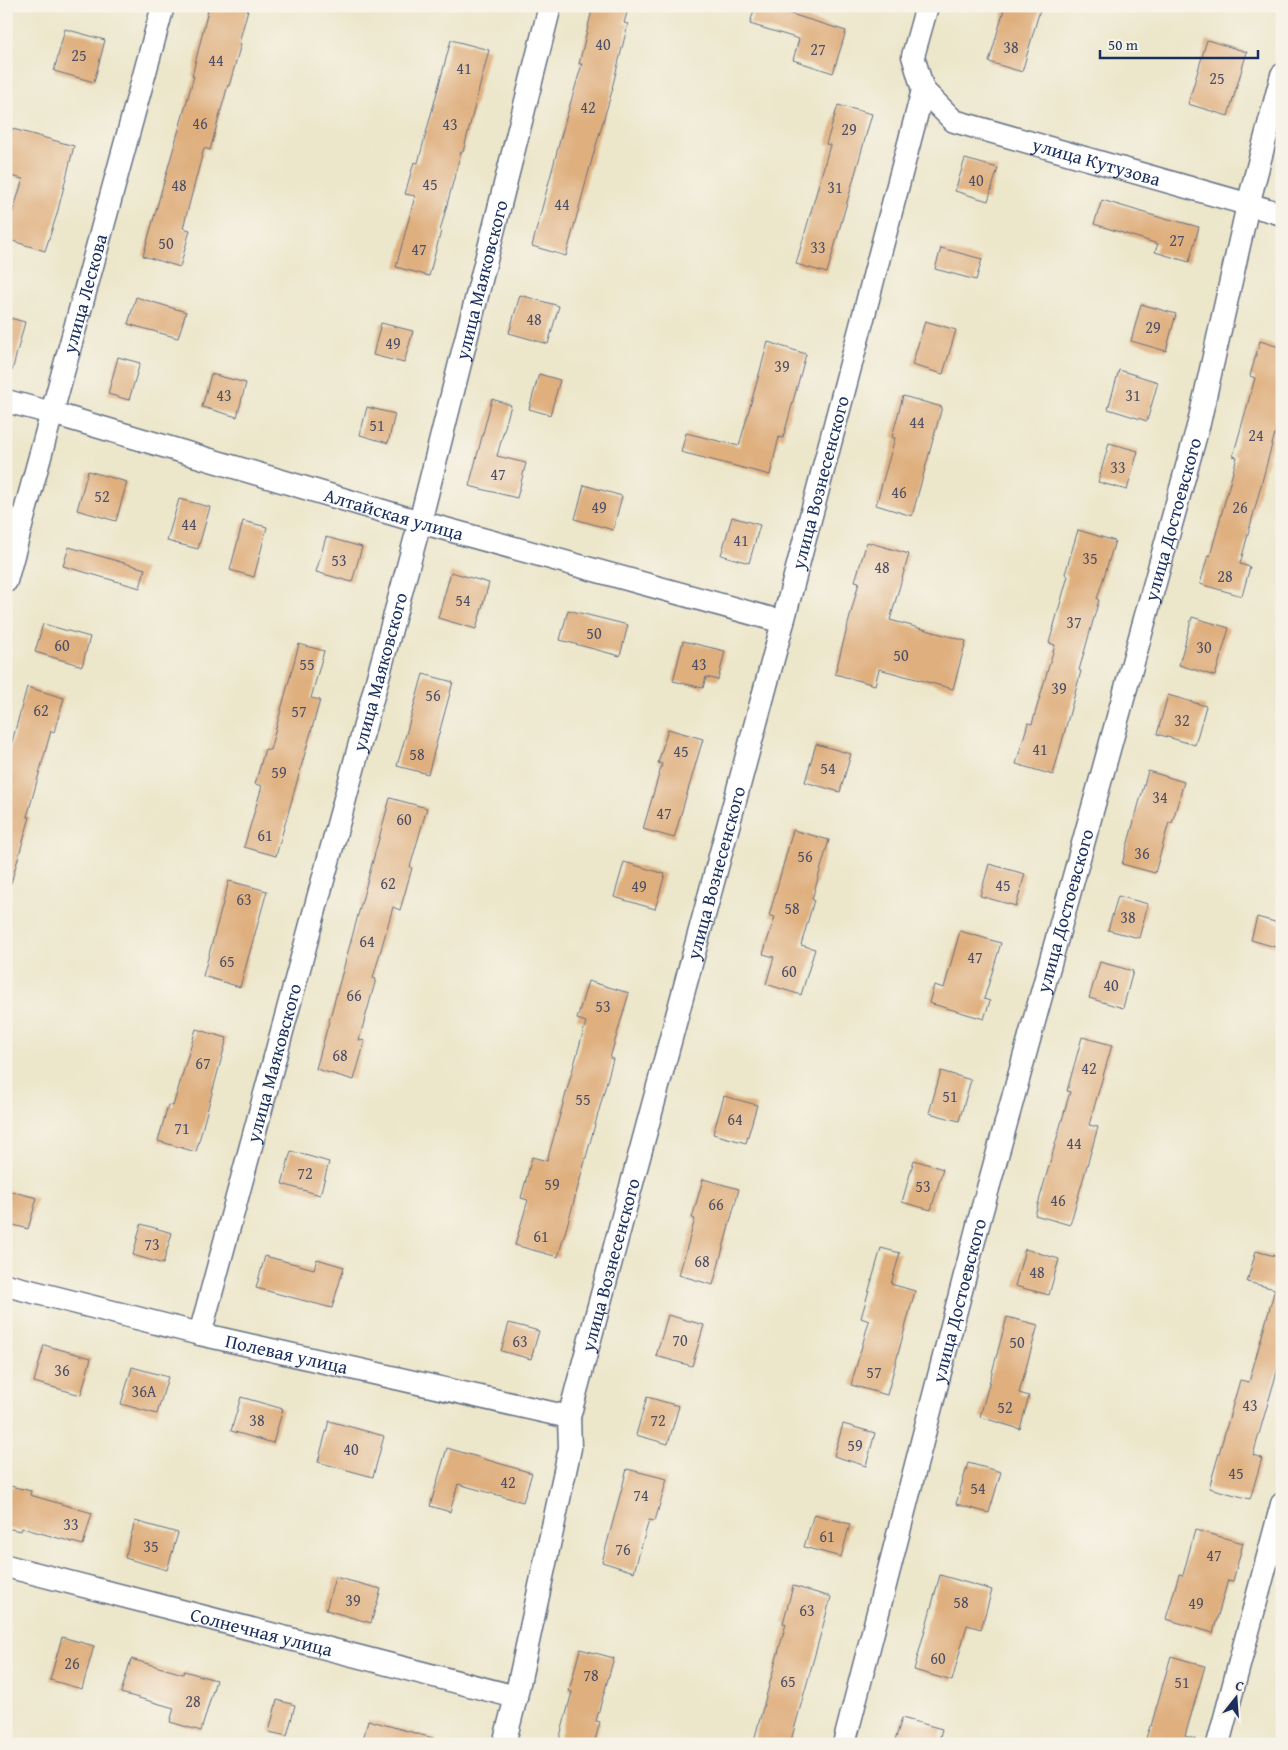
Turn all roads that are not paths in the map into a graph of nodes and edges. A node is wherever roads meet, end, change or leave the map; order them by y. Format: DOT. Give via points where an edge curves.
graph roads {
  1 [pos="162,6"];
  2 [pos="550,6"];
  3 [pos="927,6"];
  4 [pos="1282,75"];
  5 [pos="923,90"];
  6 [pos="1248,205"];
  7 [pos="1282,214"];
  8 [pos="6,401"];
  9 [pos="52,413"];
  10 [pos="420,522"];
  11 [pos="6,581"];
  12 [pos="783,622"];
  13 [pos="6,1285"];
  14 [pos="200,1334"];
  15 [pos="569,1417"];
  16 [pos="1282,1504"];
  17 [pos="6,1566"];
  18 [pos="516,1698"];
  19 [pos="504,1744"];
  20 [pos="844,1744"];
  21 [pos="1218,1744"];
  1 -- 9 [label="street, улица Лескова"];
  2 -- 10 [label="street, улица Маяковского"];
  3 -- 5 [label="street" via="913,56"];
  4 -- 6 [label="street, улица Достоевского"];
  5 -- 6 [label="street, улица Кутузова" via="954,121"];
  5 -- 12 [label="street, улица Вознесенского"];
  6 -- 7 [label="street, улица Кутузова"];
  6 -- 20 [label="street, улица Достоевского" via="1200,423 979,1221"];
  8 -- 9 [label="street, Алтайская улица"];
  9 -- 10 [label="street, Алтайская улица"];
  9 -- 11 [label="street, улица Лескова"];
  10 -- 12 [label="street, Алтайская улица"];
  10 -- 14 [label="street, улица Маяковского"];
  12 -- 15 [label="street, улица Вознесенского"];
  13 -- 14 [label="street, Полевая улица"];
  14 -- 15 [label="street, Полевая улица"];
  15 -- 18 [label="street, улица Вознесенского" via="570,1448"];
  16 -- 21 [label="street"];
  17 -- 18 [label="street, Солнечная улица"];
  18 -- 19 [label="street, улица Вознесенского"];
}
